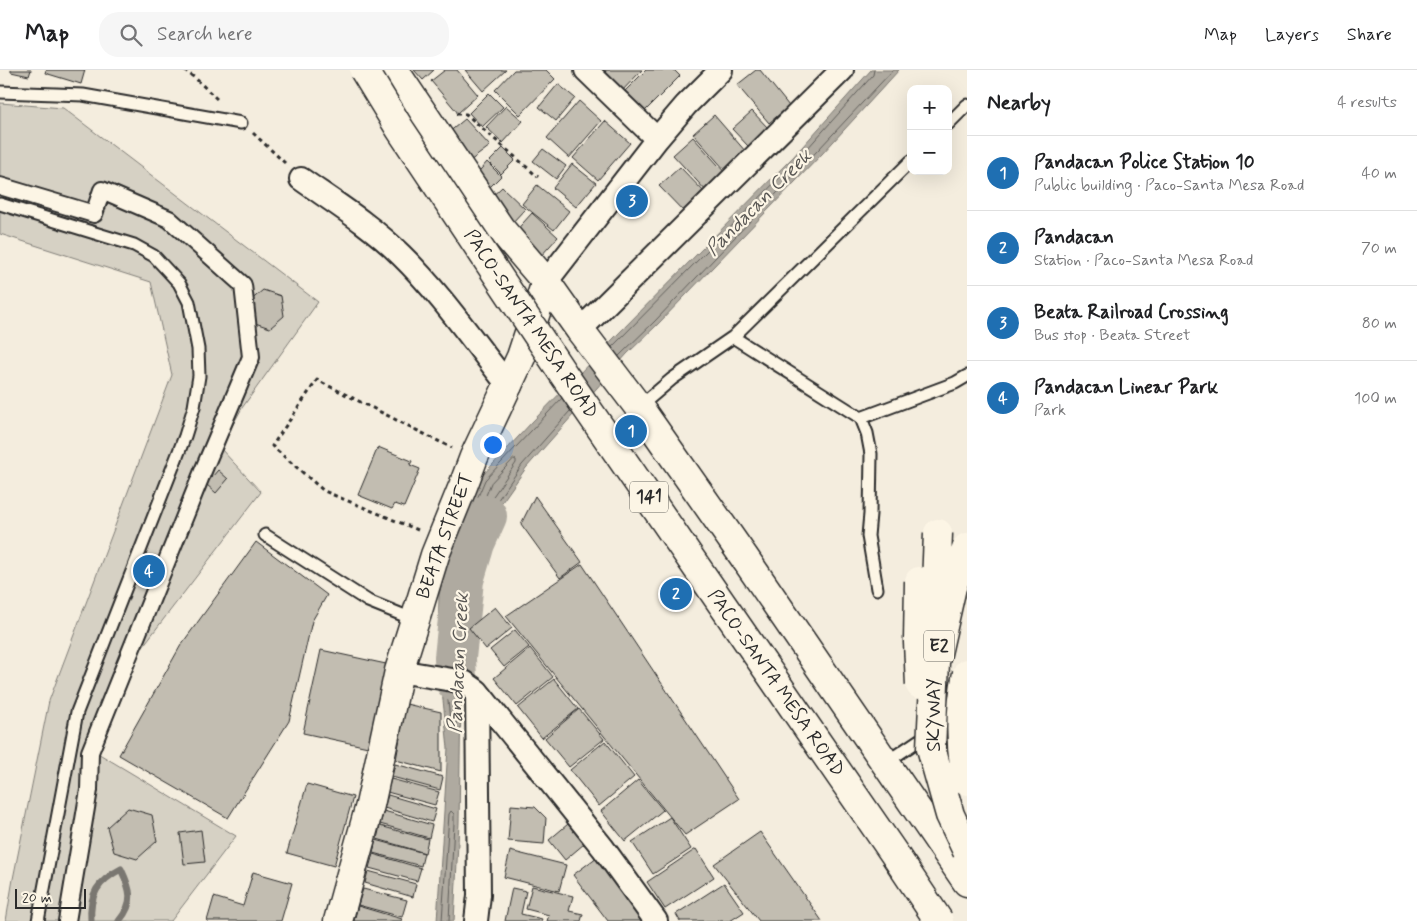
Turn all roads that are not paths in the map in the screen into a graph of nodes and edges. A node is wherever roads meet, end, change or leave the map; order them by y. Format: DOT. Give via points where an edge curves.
graph roads {
  1 [pos="364,70"];
  2 [pos="394,70"];
  3 [pos="586,70"];
  4 [pos="721,70"];
  5 [pos="842,70"];
  6 [pos="0,92"];
  7 [pos="967,106"];
  8 [pos="952,120"];
  9 [pos="241,123"];
  10 [pos="657,139"];
  11 [pos="907,165"];
  12 [pos="301,179"];
  13 [pos="0,186"];
  14 [pos="0,204"];
  15 [pos="546,282"];
  16 [pos="580,330"];
  17 [pos="733,337"];
  18 [pos="967,376"];
  19 [pos="508,385"];
  20 [pos="638,408"];
  21 [pos="861,418"];
  22 [pos="265,535"];
  23 [pos="967,547"];
  24 [pos="877,589"];
  25 [pos="414,620"];
  26 [pos="399,671"];
  27 [pos="967,673"];
  28 [pos="470,686"];
  29 [pos="967,708"];
  30 [pos="931,748"];
  31 [pos="885,763"];
  32 [pos="965,798"];
  33 [pos="930,813"];
  34 [pos="967,851"];
  35 [pos="967,882"];
  36 [pos="38,921"];
  37 [pos="67,921"];
  38 [pos="338,921"];
  39 [pos="476,921"];
  40 [pos="656,921"];
  41 [pos="939,921"];
  1 -- 41 [label="main road, PACO-SANTA MESA ROAD / 141, bridge" via="559,366"];
  2 -- 15 [label="main road, PACO-SANTA MESA ROAD / 141" via="500,228"];
  3 -- 10 [label="street"];
  4 -- 10 [label="street, BEATA STREET"];
  5 -- 16 [label="street"];
  6 -- 9 [label="lane" via="83,95"];
  7 -- 8 [label="lane"];
  10 -- 15 [label="street, BEATA STREET"];
  11 -- 17 [label="lane"];
  12 -- 19 [label="street" via="364,223 401,254"];
  13 -- 37 [label="street" via="94,214 102,190 169,219 243,284 251,357 90,752 89,790"];
  14 -- 36 [label="lane" via="134,244 154,256 179,283 189,302 198,349 199,376 185,436 76,712"];
  15 -- 16 [label="main road, PACO-SANTA MESA ROAD / 141"];
  15 -- 19 [label="main road, BEATA STREET" via="521,357"];
  16 -- 20 [label="main road, PACO-SANTA MESA ROAD / 141"];
  17 -- 20 [label="lane" via="672,379"];
  17 -- 21 [label="lane"];
  18 -- 21 [label="lane"];
  19 -- 25 [label="main road, BEATA STREET" via="474,457"];
  20 -- 31 [label="main road, PACO-SANTA MESA ROAD / 141"];
  21 -- 24 [label="lane" via="872,454 868,536"];
  22 -- 25 [label="lane" via="368,601"];
  23 -- 30 [label="main road, SKYWAY / E2, bridge" via="952,587 935,662"];
  25 -- 26 [label="main road, BEATA STREET"];
  26 -- 28 [label="street"];
  26 -- 38 [label="main road, BEATA STREET" via="370,805"];
  27 -- 32 [label="main road, SKYWAY / E2, bridge" via="962,697 961,739"];
  28 -- 39 [label="street" via="479,895"];
  28 -- 40 [label="street" via="603,848"];
  29 -- 31 [label="lane"];
  30 -- 32 [label="main road, bridge" via="920,694 918,642 929,535 938,692 948,749"];
  30 -- 34 [label="main road, SKYWAY / E2, bridge" via="950,815"];
  31 -- 33 [label="main road, PACO-SANTA MESA ROAD / 141"];
  32 -- 33 [label="lane"];
  33 -- 35 [label="main road, PACO-SANTA MESA ROAD / 141"];
}
